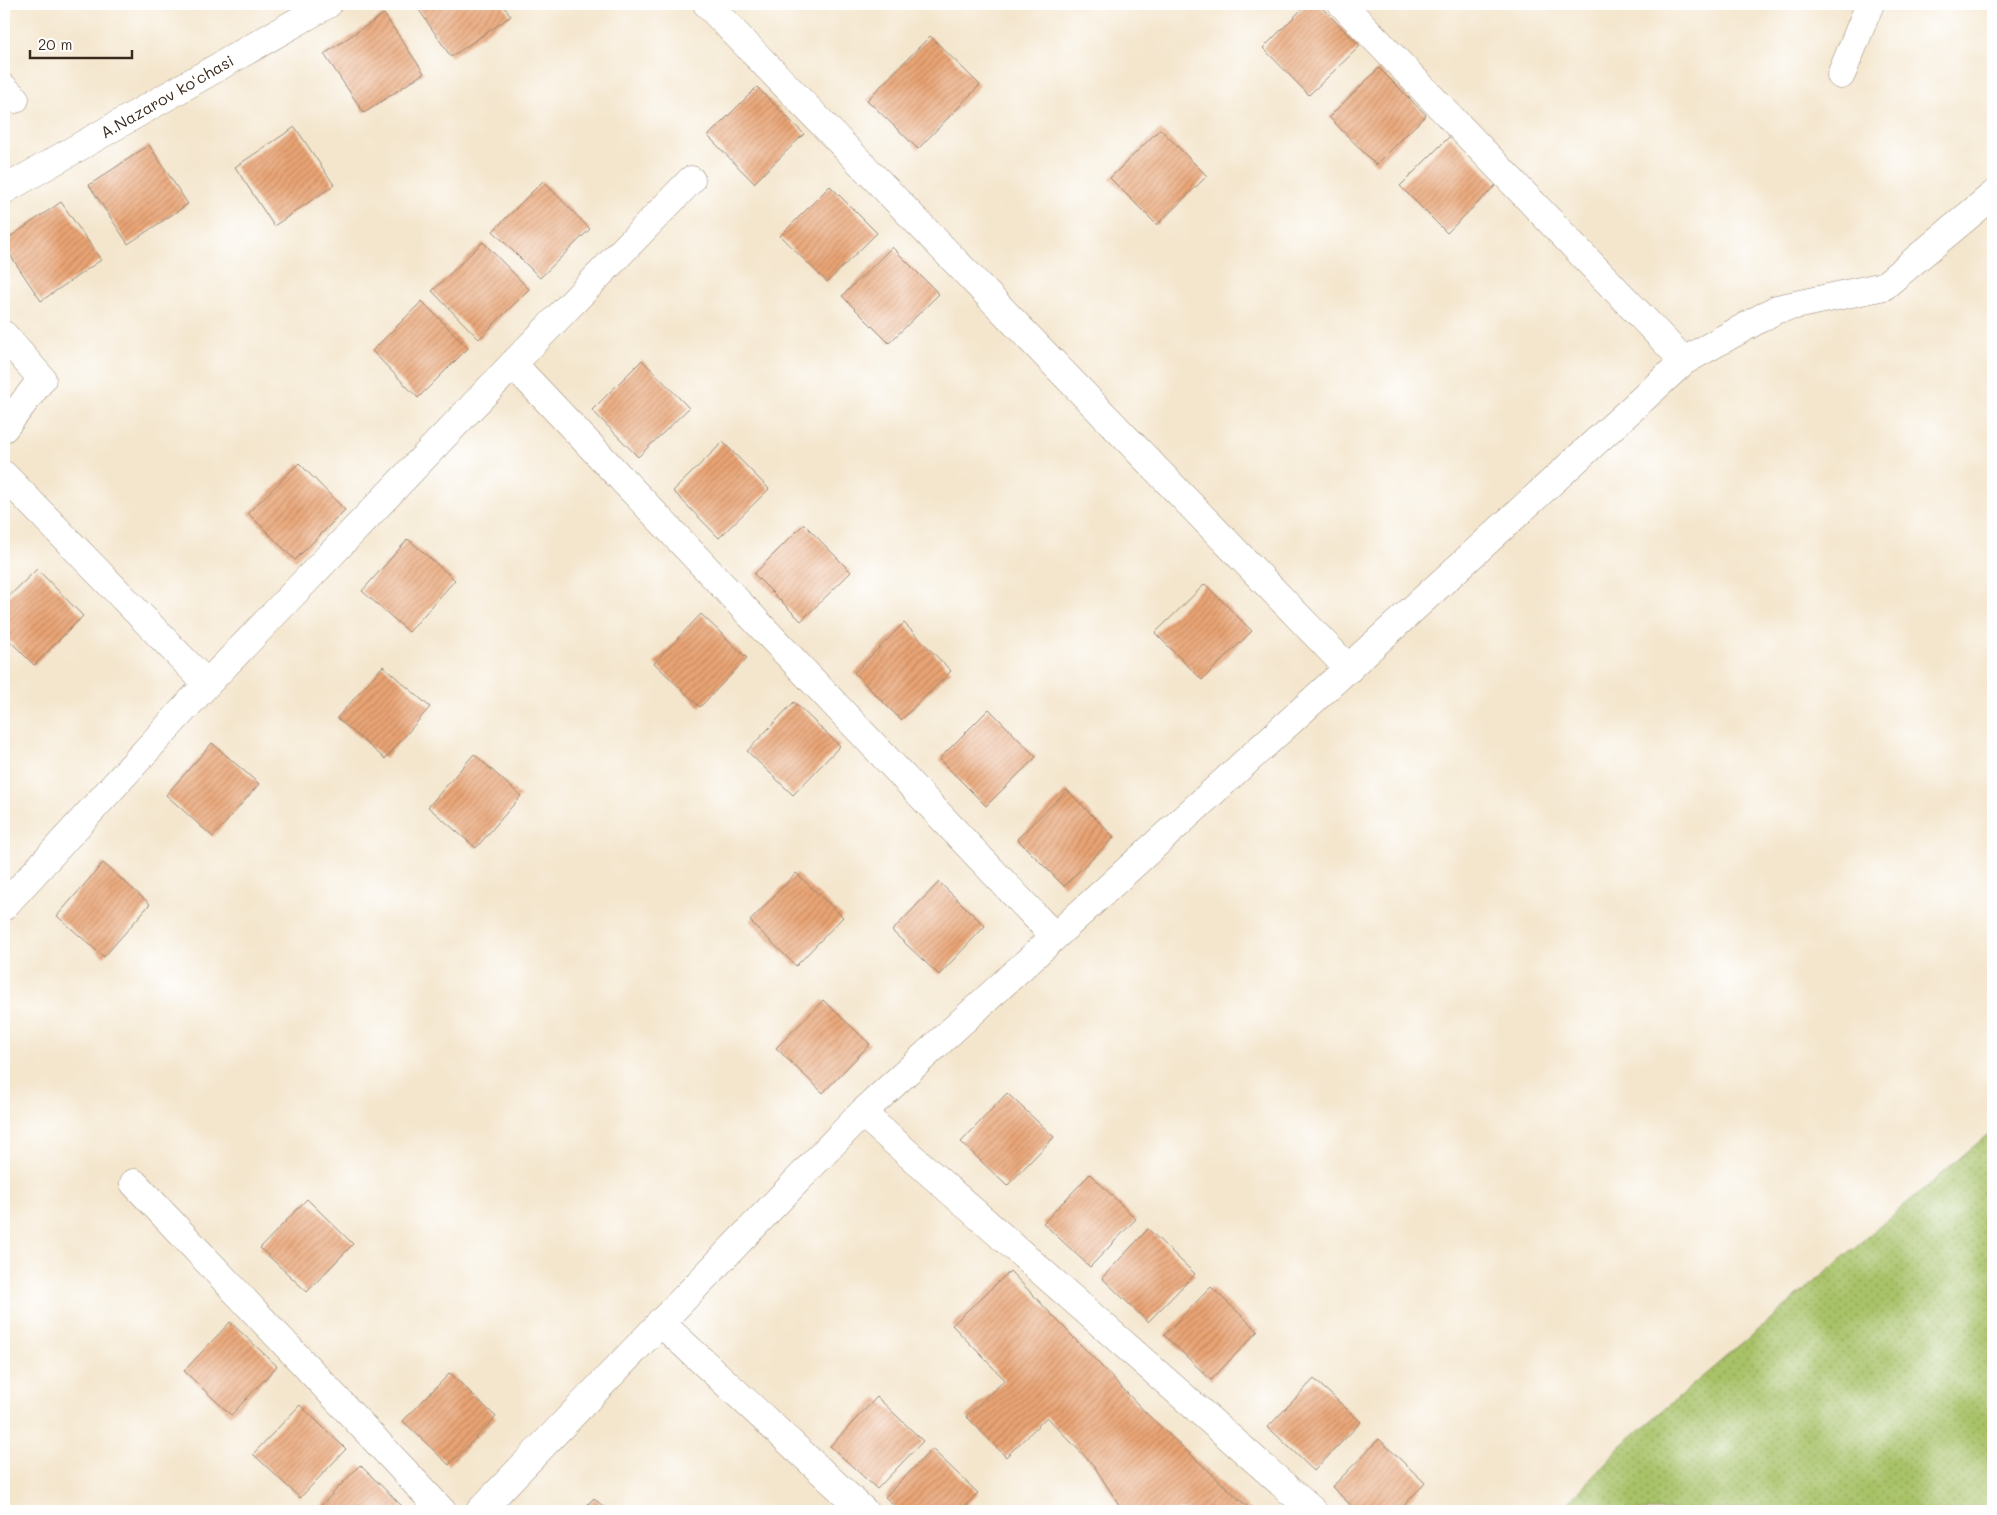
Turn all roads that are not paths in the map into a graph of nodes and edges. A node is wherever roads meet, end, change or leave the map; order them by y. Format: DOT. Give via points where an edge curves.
graph roads {
  1 [pos="328,4"];
  2 [pos="707,4"];
  3 [pos="1342,4"];
  4 [pos="1870,4"];
  5 [pos="1841,75"];
  6 [pos="691,180"];
  7 [pos="4,190"];
  8 [pos="1993,195"];
  9 [pos="4,335"];
  10 [pos="1684,361"];
  11 [pos="513,364"];
  12 [pos="4,428"];
  13 [pos="4,475"];
  14 [pos="1349,669"];
  15 [pos="207,684"];
  16 [pos="4,906"];
  17 [pos="1054,936"];
  18 [pos="862,1113"];
  19 [pos="134,1183"];
  20 [pos="660,1322"];
  21 [pos="442,1511"];
  22 [pos="480,1511"];
  23 [pos="864,1511"];
  24 [pos="1313,1511"];
  1 -- 7 [label="street, A.Nazarov ko'chasi"];
  2 -- 14 [label="street"];
  3 -- 10 [label="street"];
  4 -- 5 [label="street"];
  6 -- 11 [label="street"];
  8 -- 10 [label="street" via="1884,286 1778,309"];
  9 -- 12 [label="street" via="42,379"];
  10 -- 14 [label="street"];
  11 -- 15 [label="street"];
  11 -- 17 [label="street"];
  13 -- 15 [label="street"];
  14 -- 17 [label="street"];
  15 -- 16 [label="street"];
  17 -- 18 [label="street"];
  18 -- 20 [label="street"];
  18 -- 24 [label="street"];
  19 -- 21 [label="street"];
  20 -- 22 [label="street"];
  20 -- 23 [label="street"];
}
